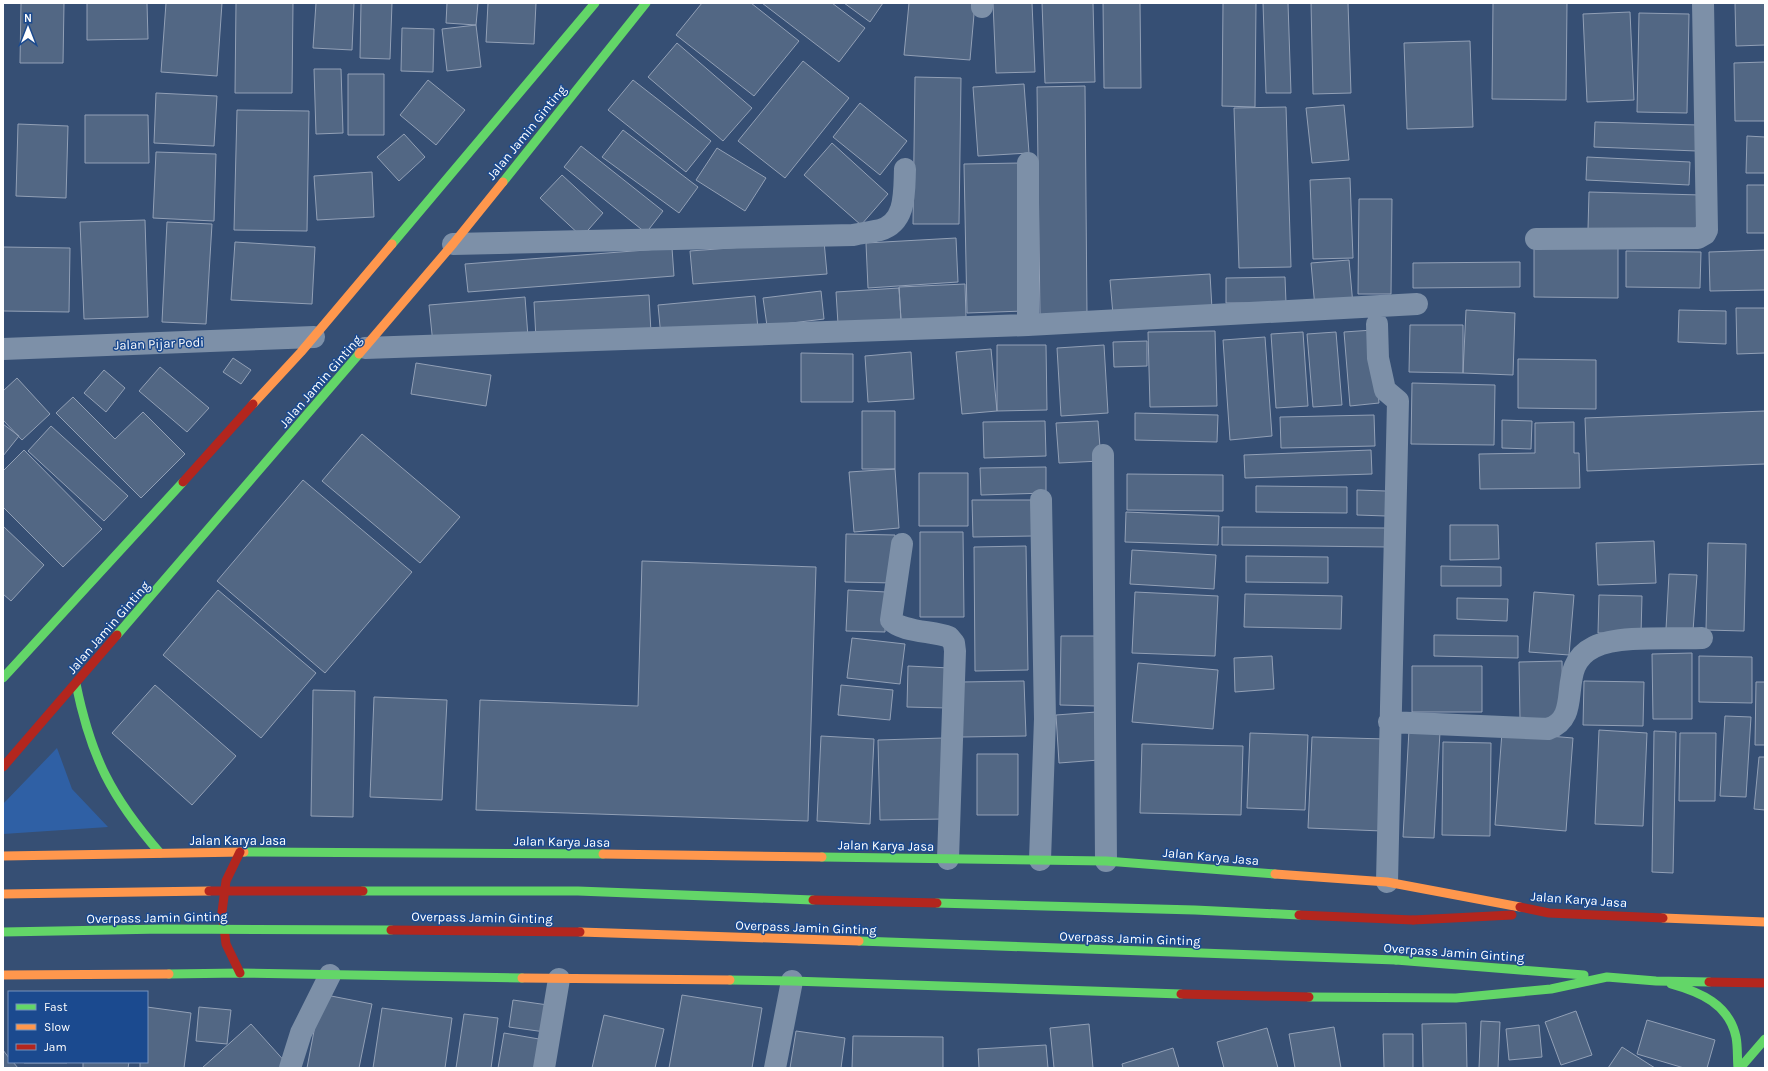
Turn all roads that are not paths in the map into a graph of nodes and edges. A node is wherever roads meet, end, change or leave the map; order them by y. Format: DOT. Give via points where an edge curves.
graph roads {
  1 [pos="595,3"];
  2 [pos="646,3"];
  3 [pos="1704,3"];
  4 [pos="1028,163"];
  5 [pos="905,169"];
  6 [pos="1536,239"];
  7 [pos="453,244"];
  8 [pos="1417,304"];
  9 [pos="1377,324"];
  10 [pos="1028,325"];
  11 [pos="314,337"];
  12 [pos="365,348"];
  13 [pos="3,349"];
  14 [pos="1103,455"];
  15 [pos="1041,500"];
  16 [pos="902,544"];
  17 [pos="1702,638"];
  18 [pos="3,678"];
  19 [pos="76,684"];
  20 [pos="1389,722"];
  21 [pos="3,767"];
  22 [pos="240,852"];
  23 [pos="160,853"];
  24 [pos="3,856"];
  25 [pos="948,859"];
  26 [pos="1040,860"];
  27 [pos="1106,861"];
  28 [pos="1387,882"];
  29 [pos="3,894"];
  30 [pos="1549,913"];
  31 [pos="1765,922"];
  32 [pos="3,932"];
  33 [pos="240,973"];
  34 [pos="3,975"];
  35 [pos="330,975"];
  36 [pos="1607,977"];
  37 [pos="559,979"];
  38 [pos="792,981"];
  39 [pos="1656,981"];
  40 [pos="1765,983"];
  41 [pos="1765,1039"];
  42 [pos="290,1068"];
  43 [pos="544,1068"];
  44 [pos="775,1068"];
  45 [pos="1739,1068"];
  1 -- 11 [label="main road"];
  2 -- 7 [label="main road, Jalan Jamin Ginting"];
  3 -- 6 [label="street" via="1707,230 1705,234 1698,238"];
  4 -- 10 [label="street"];
  5 -- 7 [label="street" via="904,203 898,217 881,230 852,235"];
  7 -- 12 [label="main road, Jalan Jamin Ginting"];
  8 -- 10 [label="street"];
  9 -- 20 [label="street" via="1378,358 1385,390 1398,401"];
  10 -- 12 [label="street"];
  11 -- 13 [label="street, Jalan Pijar Podi"];
  11 -- 18 [label="main road"];
  12 -- 19 [label="main road, Jalan Jamin Ginting"];
  14 -- 27 [label="street"];
  15 -- 26 [label="street" via="1045,719"];
  16 -- 25 [label="street" via="891,620 902,627 949,637 954,643"];
  17 -- 20 [label="street" via="1624,640 1608,642 1585,652 1577,660 1572,674 1567,710 1562,722 1548,729"];
  19 -- 21 [label="main road, Jalan Jamin Ginting"];
  19 -- 23 [label="main road" via="87,731 104,776 138,830"];
  20 -- 28 [label="street"];
  22 -- 23 [label="main road, Jalan Karya Jasa"];
  22 -- 25 [label="main road, Jalan Karya Jasa"];
  22 -- 33 [label="main road" via="226,881 222,912 226,944"];
  23 -- 24 [label="main road, Jalan Karya Jasa"];
  25 -- 26 [label="main road, Jalan Karya Jasa"];
  26 -- 27 [label="main road, Jalan Karya Jasa"];
  27 -- 28 [label="main road, Jalan Karya Jasa"];
  28 -- 30 [label="main road, Jalan Karya Jasa"];
  29 -- 30 [label="main road, Overpass Jamin Ginting, bridge" via="161,891 578,891 1195,910 1413,920"];
  30 -- 31 [label="main road, Jalan Karya Jasa"];
  32 -- 36 [label="main road, Overpass Jamin Ginting, bridge" via="163,928 534,930 1396,960"];
  33 -- 34 [label="main road"];
  33 -- 35 [label="main road"];
  35 -- 37 [label="main road"];
  35 -- 42 [label="street" via="301,1033"];
  36 -- 38 [label="main road" via="1551,989 1456,998 1268,998"];
  36 -- 39 [label="main road"];
  37 -- 38 [label="main road"];
  37 -- 43 [label="street"];
  38 -- 44 [label="street"];
  39 -- 40 [label="main road"];
  39 -- 45 [label="main road" via="1690,989 1710,998 1726,1014 1735,1033"];
  41 -- 45 [label="main road"];
}
